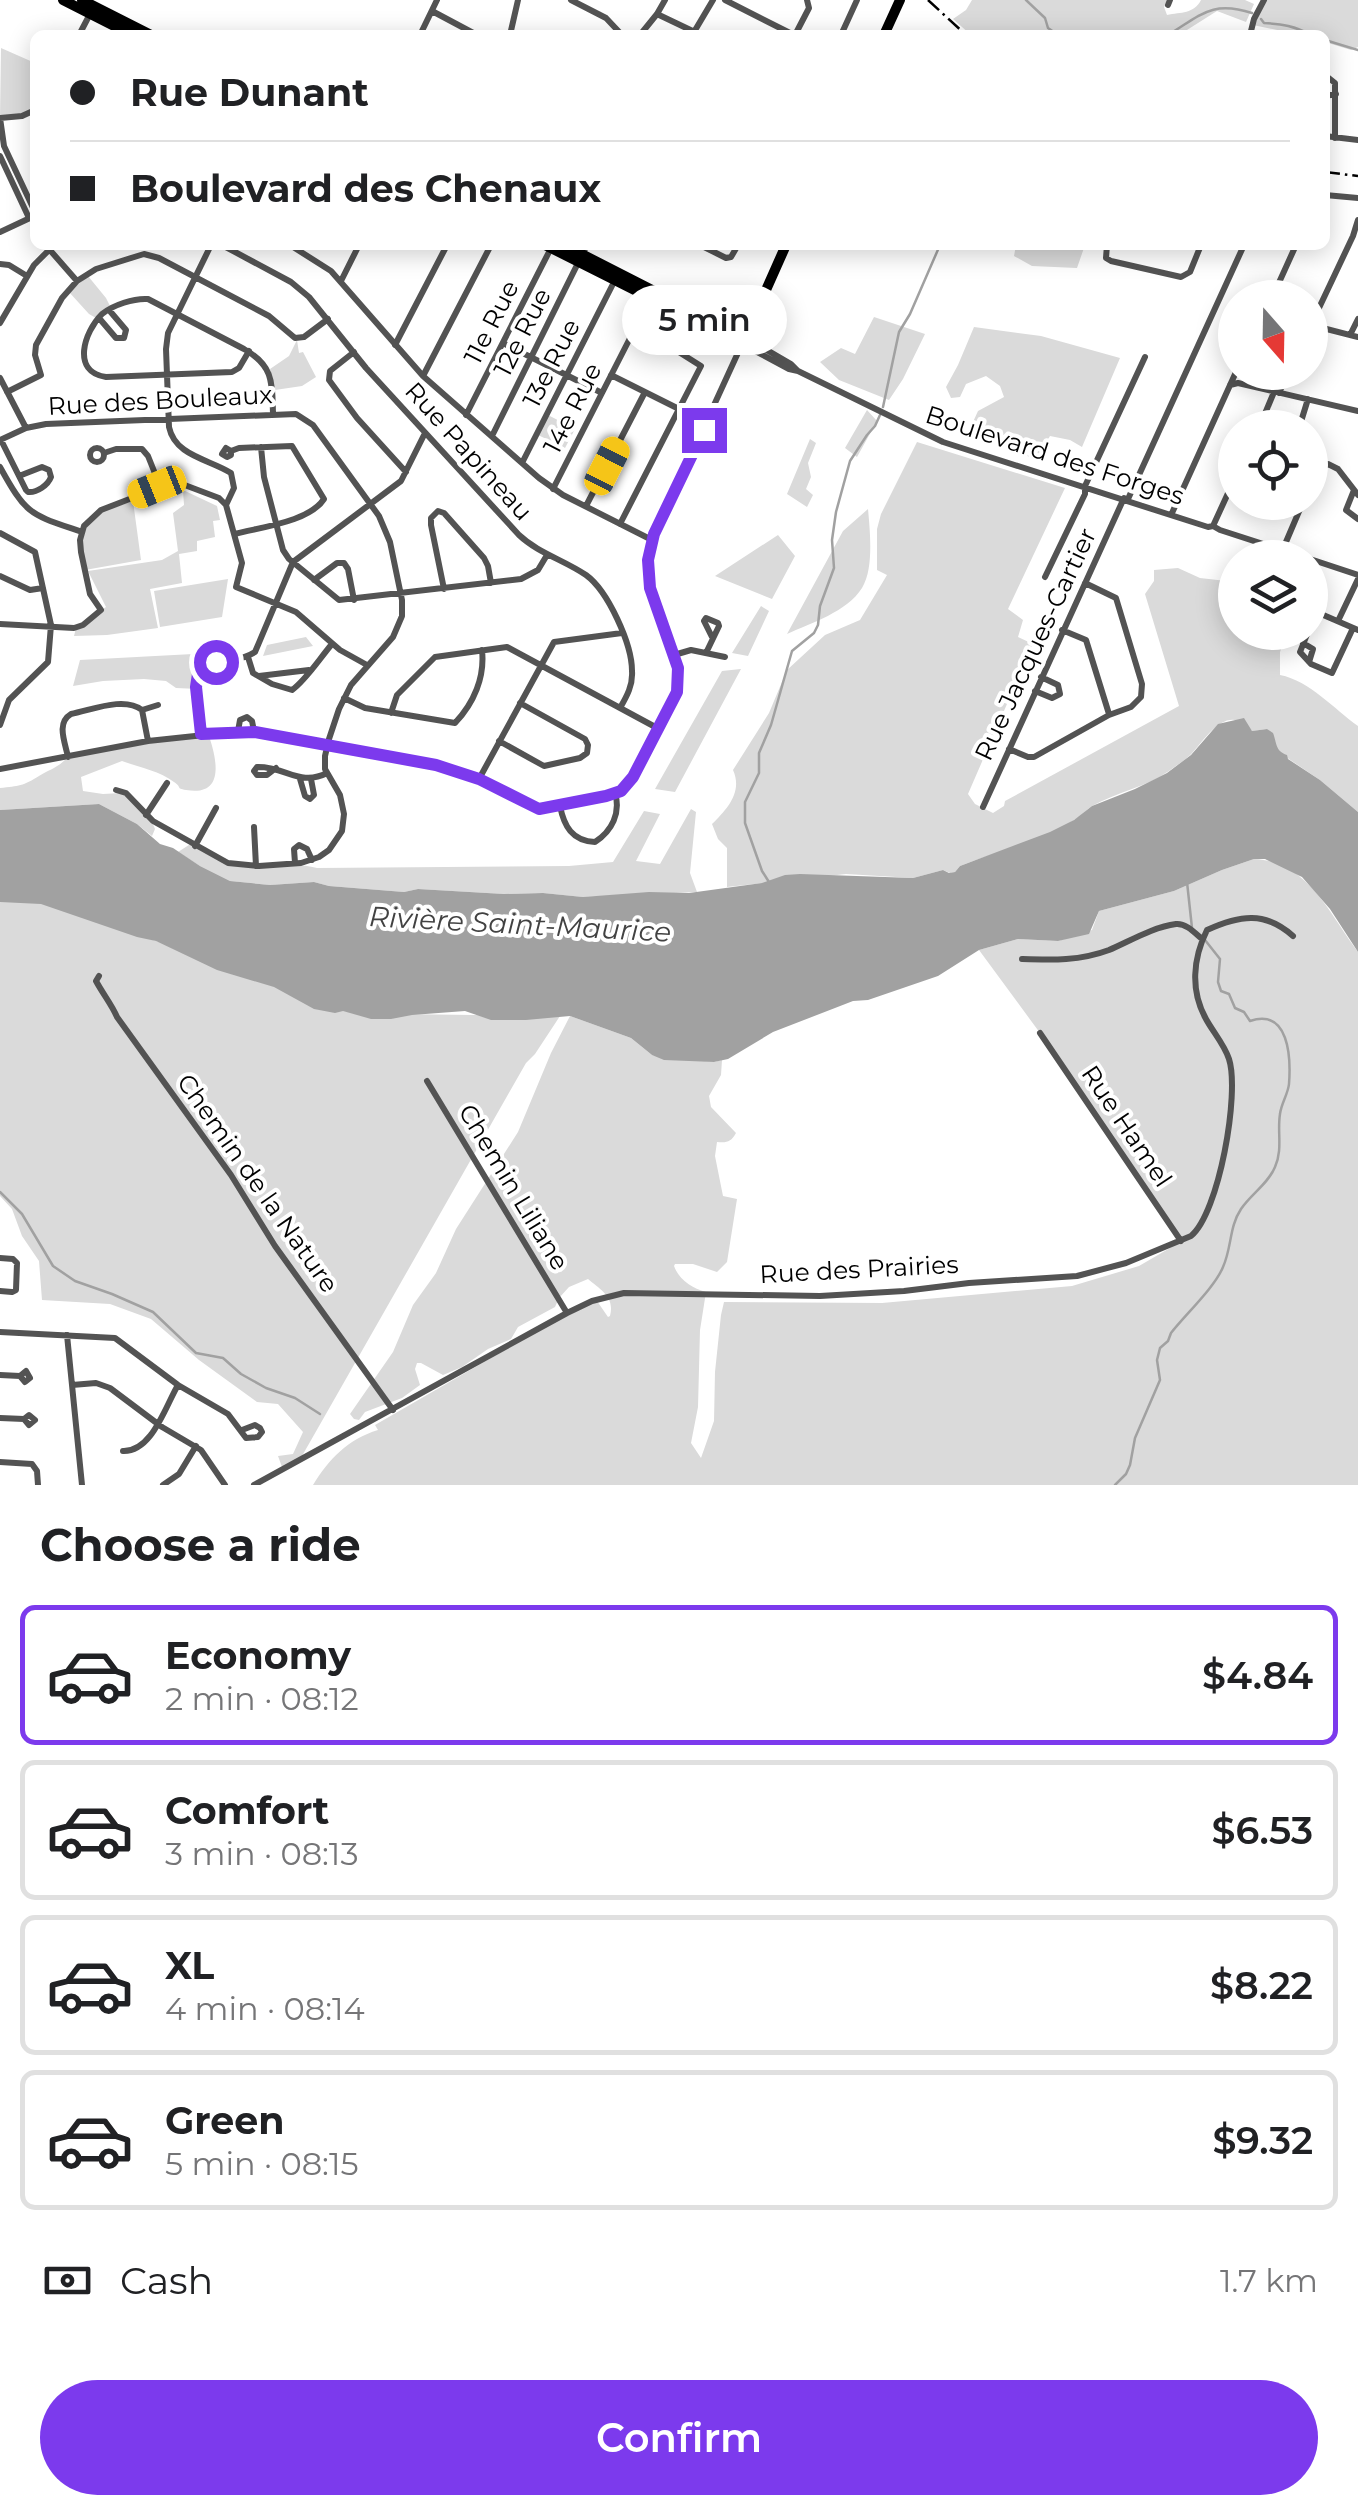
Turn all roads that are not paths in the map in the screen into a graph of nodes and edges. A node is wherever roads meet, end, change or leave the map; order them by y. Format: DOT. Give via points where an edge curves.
graph roads {
  1 [pos="63,0"];
  2 [pos="82,0"];
  3 [pos="437,0"];
  4 [pos="518,0"];
  5 [pos="571,0"];
  6 [pos="665,0"];
  7 [pos="712,0"];
  8 [pos="726,0"];
  9 [pos="807,0"];
  10 [pos="856,0"];
  11 [pos="900,0"];
  12 [pos="1264,0"];
  13 [pos="92,10"];
  14 [pos="432,11"];
  15 [pos="657,14"];
  16 [pos="82,30"];
  17 [pos="124,30"];
  18 [pos="139,30"];
  19 [pos="422,30"];
  20 [pos="464,30"];
  21 [pos="511,30"];
  22 [pos="617,30"];
  23 [pos="644,30"];
  24 [pos="691,30"];
  25 [pos="698,30"];
  26 [pos="784,30"];
  27 [pos="797,30"];
  28 [pos="843,30"];
  29 [pos="886,30"];
  30 [pos="1251,30"];
  31 [pos="1330,79"];
  32 [pos="1336,94"];
  33 [pos="1330,95"];
  34 [pos="30,112"];
  35 [pos="0,118"];
  36 [pos="1330,137"];
  37 [pos="1335,138"];
  38 [pos="1358,140"];
  39 [pos="0,156"];
  40 [pos="14,177"];
  41 [pos="1330,195"];
  42 [pos="1358,198"];
  43 [pos="30,209"];
  44 [pos="30,217"];
  45 [pos="1358,220"];
  46 [pos="0,232"];
  47 [pos="1356,236"];
  48 [pos="49,250"];
  49 [pos="54,250"];
  50 [pos="208,250"];
  51 [pos="231,250"];
  52 [pos="303,250"];
  53 [pos="356,250"];
  54 [pos="444,250"];
  55 [pos="488,250"];
  56 [pos="546,250"];
  57 [pos="710,250"];
  58 [pos="735,250"];
  59 [pos="784,250"];
  60 [pos="1105,250"];
  61 [pos="1199,250"];
  62 [pos="1242,250"];
  63 [pos="1294,250"];
  64 [pos="583,254"];
  65 [pos="0,264"];
  66 [pos="27,276"];
  67 [pos="195,276"];
  68 [pos="615,280"];
  69 [pos="1280,280"];
  70 [pos="77,281"];
  71 [pos="340,281"];
  72 [pos="1328,291"];
  73 [pos="652,295"];
  74 [pos="109,310"];
  75 [pos="176,313"];
  76 [pos="99,318"];
  77 [pos="328,319"];
  78 [pos="1358,320"];
  79 [pos="0,321"];
  80 [pos="636,325"];
  81 [pos="1328,330"];
  82 [pos="1354,336"];
  83 [pos="744,341"];
  84 [pos="503,343"];
  85 [pos="396,345"];
  86 [pos="249,352"];
  87 [pos="354,352"];
  88 [pos="532,358"];
  89 [pos="1145,358"];
  90 [pos="167,375"];
  91 [pos="567,375"];
  92 [pos="611,375"];
  93 [pos="423,376"];
  94 [pos="0,378"];
  95 [pos="1228,390"];
  96 [pos="1268,390"];
  97 [pos="8,392"];
  98 [pos="645,392"];
  99 [pos="1276,392"];
  100 [pos="602,393"];
  101 [pos="1308,399"];
  102 [pos="679,409"];
  103 [pos="1268,410"];
  104 [pos="1305,410"];
  105 [pos="1358,411"];
  106 [pos="273,414"];
  107 [pos="466,415"];
  108 [pos="168,418"];
  109 [pos="26,428"];
  110 [pos="424,432"];
  111 [pos="492,437"];
  112 [pos="0,440"];
  113 [pos="261,447"];
  114 [pos="232,450"];
  115 [pos="104,453"];
  116 [pos="522,463"];
  117 [pos="1328,464"];
  118 [pos="0,467"];
  119 [pos="406,472"];
  120 [pos="19,476"];
  121 [pos="160,486"];
  122 [pos="1086,486"];
  123 [pos="553,489"];
  124 [pos="1356,492"];
  125 [pos="1126,499"];
  126 [pos="370,504"];
  127 [pos="226,505"];
  128 [pos="586,506"];
  129 [pos="1172,514"];
  130 [pos="1218,515"];
  131 [pos="1358,519"];
  132 [pos="275,523"];
  133 [pos="620,524"];
  134 [pos="1213,526"];
  135 [pos="82,532"];
  136 [pos="0,533"];
  137 [pos="235,534"];
  138 [pos="652,540"];
  139 [pos="1254,540"];
  140 [pos="547,554"];
  141 [pos="293,562"];
  142 [pos="1328,566"];
  143 [pos="0,576"];
  144 [pos="1358,577"];
  145 [pos="1044,578"];
  146 [pos="314,580"];
  147 [pos="491,583"];
  148 [pos="1084,583"];
  149 [pos="43,588"];
  150 [pos="444,589"];
  151 [pos="402,594"];
  152 [pos="354,600"];
  153 [pos="276,603"];
  154 [pos="1328,617"];
  155 [pos="1338,621"];
  156 [pos="0,624"];
  157 [pos="51,627"];
  158 [pos="1356,629"];
  159 [pos="1062,630"];
  160 [pos="622,633"];
  161 [pos="712,637"];
  162 [pos="332,644"];
  163 [pos="482,650"];
  164 [pos="1301,650"];
  165 [pos="706,653"];
  166 [pos="674,656"];
  167 [pos="248,657"];
  168 [pos="726,657"];
  169 [pos="541,664"];
  170 [pos="367,665"];
  171 [pos="309,670"];
  172 [pos="258,676"];
  173 [pos="1041,678"];
  174 [pos="1035,692"];
  175 [pos="344,698"];
  176 [pos="520,703"];
  177 [pos="158,705"];
  178 [pos="620,708"];
  179 [pos="142,710"];
  180 [pos="391,713"];
  181 [pos="1109,715"];
  182 [pos="0,726"];
  183 [pos="659,729"];
  184 [pos="238,730"];
  185 [pos="254,732"];
  186 [pos="201,734"];
  187 [pos="148,742"];
  188 [pos="499,742"];
  189 [pos="327,744"];
  190 [pos="1009,749"];
  191 [pos="68,757"];
  192 [pos="276,768"];
  193 [pos="0,769"];
  194 [pos="327,773"];
  195 [pos="300,778"];
  196 [pos="479,779"];
  197 [pos="311,780"];
  198 [pos="168,783"];
  199 [pos="116,790"];
  200 [pos="615,794"];
  201 [pos="560,806"];
  202 [pos="983,807"];
  203 [pos="216,808"];
  204 [pos="146,816"];
  205 [pos="254,828"];
  206 [pos="195,846"];
  207 [pos="312,860"];
  208 [pos="295,863"];
  209 [pos="256,866"];
  210 [pos="1293,936"];
  211 [pos="1202,939"];
  212 [pos="1022,959"];
  213 [pos="98,976"];
  214 [pos="1040,1034"];
  215 [pos="427,1081"];
  216 [pos="1181,1241"];
  217 [pos="0,1258"];
  218 [pos="0,1291"];
  219 [pos="567,1313"];
  220 [pos="0,1332"];
  221 [pos="67,1335"];
  222 [pos="0,1375"];
  223 [pos="20,1376"];
  224 [pos="72,1385"];
  225 [pos="178,1386"];
  226 [pos="393,1410"];
  227 [pos="0,1418"];
  228 [pos="24,1420"];
  229 [pos="157,1424"];
  230 [pos="242,1430"];
  231 [pos="196,1446"];
  232 [pos="123,1451"];
  233 [pos="0,1462"];
  234 [pos="38,1485"];
  235 [pos="82,1485"];
  236 [pos="163,1485"];
  237 [pos="225,1485"];
  238 [pos="254,1485"];
  1 -- 13 [label="main road"];
  2 -- 13 [label="main road"];
  3 -- 14 [label="street"];
  4 -- 21 [label="street"];
  5 -- 22 [label="street"];
  6 -- 15 [label="street"];
  7 -- 25 [label="street"];
  8 -- 26 [label="street"];
  9 -- 27 [label="street"];
  10 -- 28 [label="street"];
  11 -- 29 [label="main road"];
  12 -- 30 [label="street"];
  13 -- 16 [label="street"];
  13 -- 17 [label="main road"];
  13 -- 18 [label="main road"];
  14 -- 19 [label="street"];
  14 -- 20 [label="street"];
  15 -- 23 [label="street"];
  15 -- 24 [label="street"];
  31 -- 32 [label="street"];
  32 -- 33 [label="street"];
  32 -- 37 [label="street"];
  34 -- 35 [label="street"];
  35 -- 40 [label="street"];
  36 -- 37 [label="street"];
  37 -- 38 [label="street"];
  39 -- 40 [label="street"];
  40 -- 43 [label="street"];
  41 -- 42 [label="street"];
  44 -- 46 [label="street"];
  45 -- 47 [label="street"];
  47 -- 72 [label="street"];
  48 -- 66 [label="street"];
  49 -- 70 [label="street"];
  50 -- 67 [label="street"];
  51 -- 77 [label="street, Rue Papineau" via="296,286"];
  52 -- 71 [label="street"];
  53 -- 71 [label="street"];
  54 -- 85 [label="street"];
  55 -- 93 [label="street"];
  56 -- 84 [label="street, 11e Rue"];
  57 -- 58 [label="street" via="726,258"];
  59 -- 83 [label="main road"];
  60 -- 61 [label="street" via="1111,262 1181,277"];
  62 -- 125 [label="street, Rue Jacques-Cartier"];
  63 -- 69 [label="street"];
  64 -- 68 [label="main road, Boulevard des Forges"];
  64 -- 73 [label="main road, Boulevard des Forges"];
  64 -- 88 [label="street, 12e Rue"];
  65 -- 66 [label="street"];
  66 -- 79 [label="street"];
  67 -- 70 [label="street" via="144,254"];
  67 -- 75 [label="street"];
  67 -- 77 [label="street" via="271,317 295,338"];
  68 -- 73 [label="main road, Boulevard des Forges"];
  68 -- 91 [label="street, 13e Rue"];
  70 -- 97 [label="street" via="36,345 41,375"];
  71 -- 85 [label="street"];
  73 -- 80 [label="street, 14e Rue"];
  73 -- 83 [label="main road, Boulevard des Forges"];
  74 -- 75 [label="street" via="144,298"];
  74 -- 76 [label="street"];
  74 -- 76 [label="street" via="126,330 124,338 114,337"];
  75 -- 86 [label="street"];
  75 -- 90 [label="street" via="167,338"];
  76 -- 90 [label="street" via="82,351 92,373"];
  77 -- 87 [label="street, Rue Papineau"];
  78 -- 82 [label="street"];
  80 -- 92 [label="street, 14e Rue"];
  80 -- 102 [label="street" via="700,365"];
  81 -- 82 [label="street"];
  83 -- 122 [label="street, Boulevard des Forges" via="934,439"];
  83 -- 138 [label="street"];
  84 -- 88 [label="street"];
  84 -- 107 [label="street, 11e Rue"];
  85 -- 93 [label="street"];
  86 -- 90 [label="street" via="234,372"];
  86 -- 106 [label="street" via="269,374"];
  87 -- 110 [label="street, Rue Papineau"];
  87 -- 119 [label="street" via="330,370 329,380"];
  88 -- 91 [label="street"];
  88 -- 111 [label="street, 12e Rue"];
  89 -- 122 [label="street"];
  90 -- 108 [label="street"];
  91 -- 100 [label="street"];
  91 -- 116 [label="street, 13e Rue"];
  92 -- 98 [label="street"];
  92 -- 100 [label="street, 14e Rue"];
  93 -- 107 [label="street"];
  94 -- 97 [label="street"];
  95 -- 129 [label="street"];
  96 -- 99 [label="street"];
  97 -- 109 [label="street"];
  98 -- 102 [label="street"];
  98 -- 128 [label="street"];
  99 -- 101 [label="street"];
  99 -- 103 [label="street"];
  100 -- 123 [label="street, 14e Rue"];
  101 -- 104 [label="street"];
  101 -- 105 [label="street"];
  102 -- 133 [label="street"];
  106 -- 108 [label="street, Rue des Bouleaux"];
  106 -- 126 [label="street, Rue des Bouleaux" via="308,420"];
  107 -- 111 [label="street"];
  108 -- 109 [label="street, Rue des Bouleaux"];
  108 -- 127 [label="street" via="178,447 231,473"];
  109 -- 112 [label="street, Rue des Bouleaux"];
  110 -- 119 [label="street"];
  110 -- 140 [label="street, Rue Papineau" via="519,536"];
  111 -- 116 [label="street"];
  112 -- 120 [label="street"];
  113 -- 114 [label="street"];
  113 -- 132 [label="street"];
  113 -- 132 [label="street" via="293,446 324,498 307,515"];
  115 -- 121 [label="street" via="144,450"];
  116 -- 123 [label="street"];
  117 -- 124 [label="street"];
  118 -- 135 [label="street" via="28,510"];
  119 -- 126 [label="street"];
  120 -- 120 [label="street" via="32,492 51,475 42,467"];
  121 -- 127 [label="street" via="180,484"];
  121 -- 135 [label="street" via="98,511"];
  122 -- 125 [label="street, Boulevard des Forges"];
  122 -- 145 [label="street"];
  123 -- 128 [label="street"];
  124 -- 131 [label="street" via="1346,510"];
  125 -- 129 [label="street, Boulevard des Forges"];
  125 -- 148 [label="street, Rue Jacques-Cartier"];
  126 -- 141 [label="street"];
  126 -- 151 [label="street, Rue des Bouleaux" via="388,532"];
  127 -- 137 [label="street"];
  128 -- 133 [label="street"];
  129 -- 134 [label="street, Boulevard des Forges"];
  130 -- 134 [label="street"];
  132 -- 137 [label="street"];
  132 -- 141 [label="street"];
  133 -- 138 [label="street"];
  134 -- 139 [label="street, Boulevard des Forges"];
  135 -- 157 [label="street" via="89,589 102,610 77,628"];
  136 -- 149 [label="street" via="35,552"];
  137 -- 153 [label="street" via="242,565 236,586"];
  138 -- 166 [label="street" via="648,584"];
  140 -- 147 [label="street" via="530,576"];
  140 -- 160 [label="street, Rue Papineau" via="599,587"];
  141 -- 146 [label="street"];
  141 -- 153 [label="street"];
  142 -- 144 [label="street, Boulevard des Forges"];
  143 -- 149 [label="street" via="30,590"];
  144 -- 155 [label="street"];
  146 -- 152 [label="street" via="338,600"];
  146 -- 152 [label="street" via="344,563"];
  147 -- 150 [label="street"];
  147 -- 150 [label="street" via="484,558 438,511 431,525"];
  148 -- 159 [label="street, Rue Jacques-Cartier"];
  148 -- 181 [label="street" via="1116,598 1142,686 1134,706"];
  149 -- 157 [label="street"];
  150 -- 151 [label="street"];
  151 -- 152 [label="street"];
  151 -- 170 [label="street, Rue des Bouleaux" via="396,633"];
  153 -- 162 [label="street"];
  153 -- 167 [label="street"];
  154 -- 155 [label="street"];
  155 -- 158 [label="street"];
  156 -- 157 [label="street"];
  157 -- 182 [label="street" via="48,662 9,700"];
  158 -- 164 [label="street" via="1332,673 1308,662"];
  159 -- 173 [label="street, Rue Jacques-Cartier"];
  159 -- 181 [label="street" via="1086,640"];
  160 -- 169 [label="street" via="556,641"];
  160 -- 178 [label="street, Rue Papineau" via="632,671"];
  161 -- 165 [label="street"];
  162 -- 170 [label="street"];
  162 -- 171 [label="street"];
  163 -- 169 [label="street" via="509,648"];
  163 -- 180 [label="street" via="432,659 396,695"];
  163 -- 180 [label="street" via="482,678 457,722"];
  165 -- 166 [label="street"];
  165 -- 168 [label="street"];
  166 -- 183 [label="street" via="677,692"];
  167 -- 172 [label="street"];
  167 -- 186 [label="street" via="216,662 198,674"];
  169 -- 176 [label="street"];
  169 -- 178 [label="street"];
  170 -- 175 [label="street, Rue des Bouleaux"];
  171 -- 172 [label="street"];
  171 -- 172 [label="street" via="292,690"];
  173 -- 174 [label="street, Rue Jacques-Cartier"];
  173 -- 174 [label="street" via="1057,684 1060,693 1052,698"];
  174 -- 190 [label="street, Rue Jacques-Cartier"];
  175 -- 180 [label="street"];
  175 -- 189 [label="street, Rue des Bouleaux"];
  176 -- 188 [label="street"];
  176 -- 188 [label="street" via="585,739 587,752 544,766"];
  177 -- 179 [label="street"];
  178 -- 183 [label="street"];
  179 -- 187 [label="street"];
  179 -- 191 [label="street" via="126,703 67,716 62,725"];
  181 -- 190 [label="street" via="1033,757"];
  183 -- 200 [label="street" via="629,783"];
  184 -- 185 [label="street"];
  184 -- 185 [label="street" via="247,717"];
  184 -- 186 [label="street"];
  185 -- 189 [label="street"];
  186 -- 187 [label="street"];
  187 -- 191 [label="street"];
  188 -- 196 [label="street"];
  189 -- 194 [label="street"];
  189 -- 196 [label="street"];
  190 -- 202 [label="street, Rue Jacques-Cartier"];
  191 -- 193 [label="street"];
  192 -- 195 [label="street"];
  194 -- 197 [label="street"];
  194 -- 207 [label="street" via="342,799 344,824 332,847"];
  195 -- 197 [label="street"];
  195 -- 197 [label="street" via="308,799 314,796"];
  196 -- 201 [label="street" via="536,808"];
  198 -- 204 [label="street"];
  199 -- 204 [label="street"];
  200 -- 201 [label="street"];
  200 -- 201 [label="street" via="618,812 595,842 566,828"];
  203 -- 206 [label="street"];
  204 -- 206 [label="street"];
  205 -- 209 [label="street"];
  206 -- 209 [label="street" via="228,863"];
  207 -- 208 [label="street"];
  207 -- 208 [label="street" via="299,845"];
  208 -- 209 [label="street"];
  210 -- 211 [label="street" via="1279,924 1248,917 1207,930"];
  211 -- 212 [label="street" via="1177,924 1081,958"];
  211 -- 216 [label="street" via="1195,984 1228,1057 1232,1101 1215,1192 1198,1229"];
  213 -- 226 [label="street, Chemin de la Nature" via="117,1018"];
  214 -- 216 [label="street, Rue Hamel"];
  215 -- 219 [label="street, Chemin Liliane"];
  216 -- 219 [label="street, Rue des Prairies" via="1066,1277 820,1296 636,1292"];
  217 -- 218 [label="street" via="17,1263 16,1290"];
  219 -- 226 [label="street, Rue des Prairies"];
  220 -- 221 [label="street"];
  221 -- 224 [label="street"];
  221 -- 225 [label="street" via="116,1338"];
  222 -- 223 [label="street"];
  224 -- 229 [label="street" via="108,1386"];
  224 -- 235 [label="street"];
  225 -- 229 [label="street"];
  225 -- 230 [label="street" via="228,1414"];
  226 -- 238 [label="street, Rue des Prairies"];
  227 -- 228 [label="street"];
  229 -- 231 [label="street"];
  229 -- 232 [label="street" via="144,1444"];
  231 -- 236 [label="street" via="181,1472"];
  231 -- 237 [label="street"];
  233 -- 234 [label="street" via="32,1464"];
}
